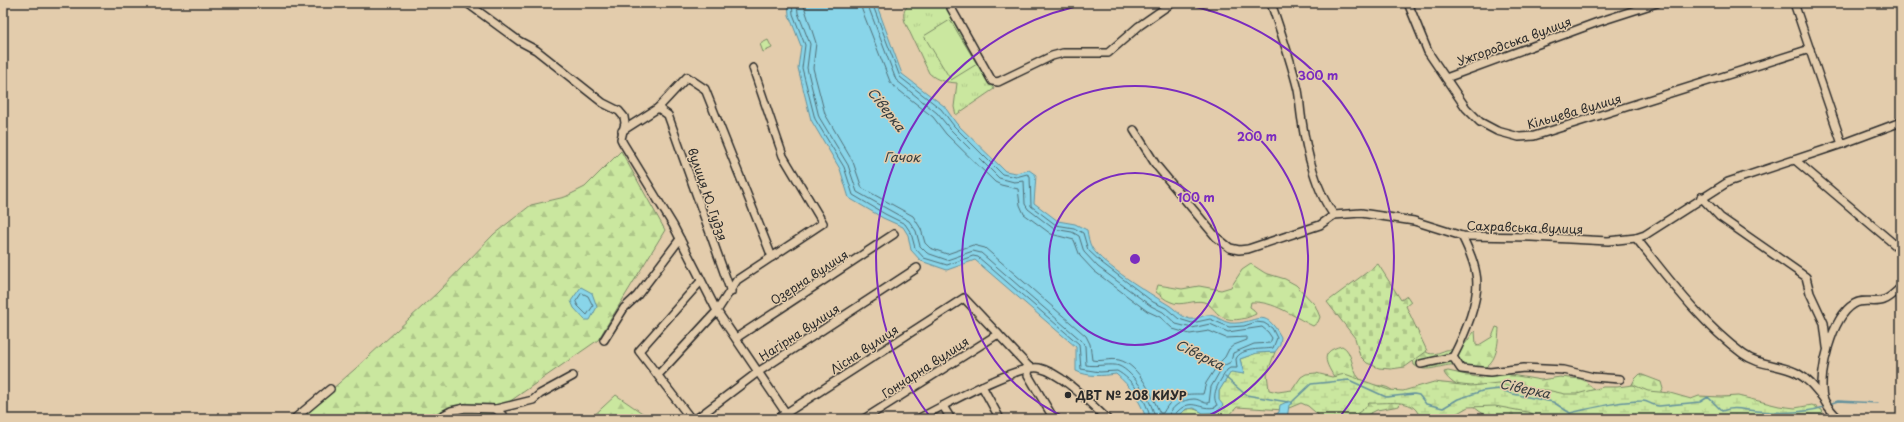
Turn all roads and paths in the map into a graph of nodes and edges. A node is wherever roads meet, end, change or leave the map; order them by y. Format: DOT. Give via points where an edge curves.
graph roads {
  1 [pos="467,3"];
  2 [pos="950,3"];
  3 [pos="1172,3"];
  4 [pos="1271,3"];
  5 [pos="1408,3"];
  6 [pos="1657,3"];
  7 [pos="1794,3"];
  8 [pos="1899,3"];
  9 [pos="1901,10"];
  10 [pos="1810,49"];
  11 [pos="753,68"];
  12 [pos="1446,78"];
  13 [pos="658,108"];
  14 [pos="1901,122"];
  15 [pos="1134,130"];
  16 [pos="622,131"];
  17 [pos="1842,144"];
  18 [pos="1795,160"];
  19 [pos="1701,197"];
  20 [pos="1334,215"];
  21 [pos="894,234"];
  22 [pos="1462,236"];
  23 [pos="1636,238"];
  24 [pos="680,239"];
  25 [pos="1901,250"];
  26 [pos="772,257"];
  27 [pos="917,268"];
  28 [pos="701,281"];
  29 [pos="1901,287"];
  30 [pos="731,292"];
  31 [pos="717,311"];
  32 [pos="998,334"];
  33 [pos="736,338"];
  34 [pos="604,340"];
  35 [pos="1827,347"];
  36 [pos="1453,357"];
  37 [pos="1421,364"];
  38 [pos="1029,368"];
  39 [pos="758,371"];
  40 [pos="658,375"];
  41 [pos="573,376"];
  42 [pos="1620,379"];
  43 [pos="982,386"];
  44 [pos="330,389"];
  45 [pos="1823,398"];
  46 [pos="944,406"];
  47 [pos="496,409"];
  48 [pos="788,416"];
  49 [pos="294,419"];
  50 [pos="436,419"];
  51 [pos="506,419"];
  52 [pos="691,419"];
  53 [pos="696,419"];
  54 [pos="777,419"];
  55 [pos="864,419"];
  56 [pos="918,419"];
  57 [pos="951,419"];
  58 [pos="1000,419"];
  59 [pos="1054,419"];
  60 [pos="1107,419"];
  61 [pos="1839,419"];
  1 -- 16 [label="street" via="519,41 536,50 603,103 619,110 625,123"];
  2 -- 3 [label="street" via="992,81 998,82 1063,53 1108,53 1139,26"];
  4 -- 20 [label="street" via="1298,92 1314,172 1328,208"];
  5 -- 12 [label="street, Кільцева вулиця" via="1428,52"];
  6 -- 12 [label="street, Ужгородська вулиця"];
  7 -- 10 [label="street"];
  8 -- 9 [label="street"];
  10 -- 12 [label="street, Кільцева вулиця" via="1527,137 1497,131 1480,122 1466,108"];
  10 -- 17 [label="street"];
  11 -- 26 [label="street" via="782,156 823,223"];
  13 -- 16 [label="street"];
  13 -- 26 [label="street" via="687,77 705,89"];
  13 -- 30 [label="street, вулиця Ю. Гудзя" via="668,115"];
  14 -- 17 [label="street, Сахравська вулиця"];
  15 -- 20 [label="street, Сахравська вулиця" via="1161,171 1216,237 1230,248 1248,249 1320,225"];
  16 -- 24 [label="street" via="621,139"];
  17 -- 18 [label="street, Сахравська вулиця"];
  18 -- 19 [label="street, Сахравська вулиця" via="1728,182"];
  18 -- 25 [label="street"];
  19 -- 23 [label="street, Сахравська вулиця" via="1645,235"];
  19 -- 35 [label="street" via="1720,217 1806,277 1810,293 1824,323"];
  20 -- 22 [label="street, Сахравська вулиця" via="1361,213 1389,216"];
  21 -- 33 [label="street, Озерна вулиця"];
  22 -- 23 [label="street, Сахравська вулиця" via="1608,241"];
  22 -- 36 [label="street" via="1472,260 1477,286 1473,306"];
  23 -- 45 [label="street" via="1698,313 1744,355 1760,363 1796,372 1809,381"];
  24 -- 28 [label="street"];
  24 -- 34 [label="street" via="637,296 624,308"];
  26 -- 30 [label="street" via="737,280"];
  27 -- 39 [label="street, Нагірна вулиця"];
  28 -- 31 [label="street"];
  28 -- 40 [label="street" via="639,351"];
  29 -- 35 [label="street" via="1884,300 1860,301 1853,304 1837,325"];
  30 -- 31 [label="street"];
  31 -- 33 [label="street"];
  31 -- 40 [label="street"];
  32 -- 38 [label="street"];
  32 -- 48 [label="street, Лісна вулиця" via="964,298"];
  32 -- 55 [label="street, Гончарна вулиця"];
  33 -- 39 [label="street"];
  35 -- 45 [label="street" via="1822,376"];
  36 -- 37 [label="street"];
  36 -- 42 [label="street" via="1461,369 1490,372 1524,368 1564,370 1593,377"];
  38 -- 43 [label="street"];
  38 -- 59 [label="street" via="1028,375"];
  38 -- 60 [label="street" via="1040,368 1058,377"];
  39 -- 48 [label="street"];
  39 -- 53 [label="street, Нагірна вулиця"];
  40 -- 52 [label="street"];
  41 -- 47 [label="street" via="533,400"];
  43 -- 46 [label="street"];
  43 -- 58 [label="street"];
  44 -- 49 [label="street"];
  45 -- 61 [label="street"];
  46 -- 56 [label="street"];
  46 -- 57 [label="street"];
  47 -- 50 [label="street" via="465,408 451,411"];
  47 -- 51 [label="street"];
  48 -- 54 [label="street, Лісна вулиця"];
}
